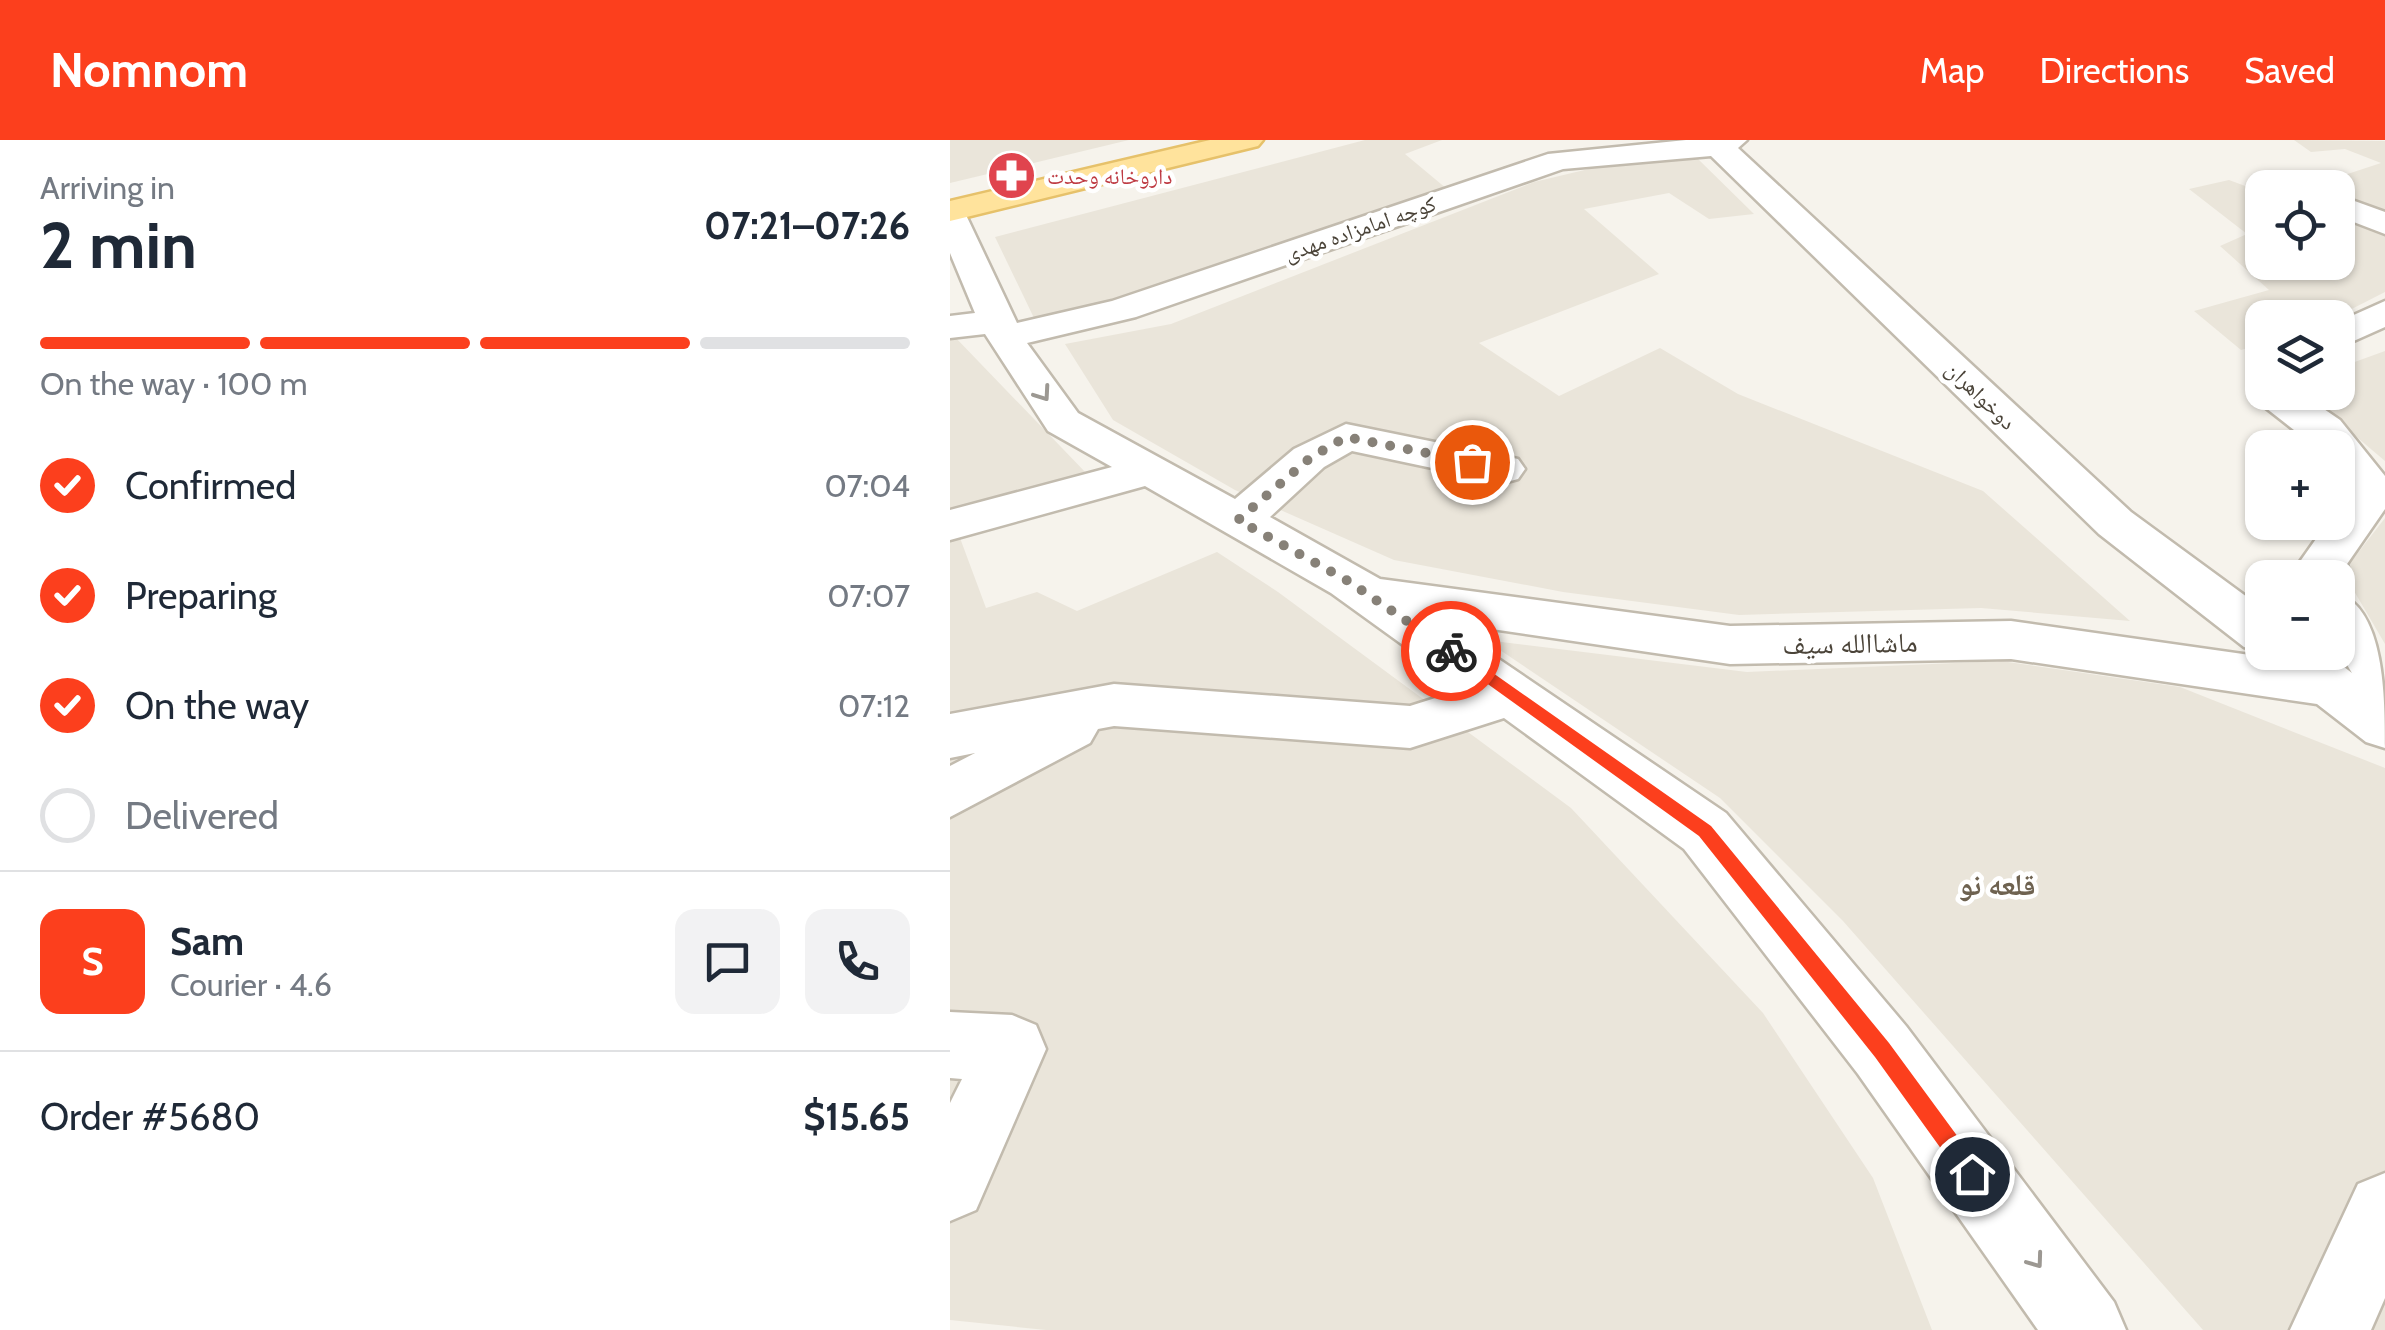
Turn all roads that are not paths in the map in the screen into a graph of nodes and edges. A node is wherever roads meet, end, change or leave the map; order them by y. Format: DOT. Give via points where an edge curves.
graph roads {
  1 [pos="1248,140"];
  2 [pos="1721,142"];
  3 [pos="2355,211"];
  4 [pos="950,213"];
  5 [pos="2385,224"];
  6 [pos="2385,312"];
  7 [pos="984,328"];
  8 [pos="2355,329"];
  9 [pos="2298,410"];
  10 [pos="1503,468"];
  11 [pos="1149,470"];
  12 [pos="1238,520"];
  13 [pos="950,525"];
  14 [pos="2323,560"];
  15 [pos="1369,595"];
  16 [pos="2245,621"];
  17 [pos="2355,637"];
  18 [pos="2310,670"];
  19 [pos="2385,682"];
  20 [pos="2331,686"];
  21 [pos="1514,694"];
  22 [pos="1114,705"];
  23 [pos="2385,727"];
  24 [pos="950,736"];
  25 [pos="950,793"];
  26 [pos="950,1045"];
  27 [pos="950,1184"];
  28 [pos="2385,1211"];
  29 [pos="2086,1330"];
  30 [pos="2330,1330"];
  1 -- 4 [label="main road"];
  2 -- 7 [label="street, کوچه امامزاده مهدی" via="1559,160 1122,309"];
  2 -- 16 [label="street, دوخواهران" via="2115,522"];
  3 -- 5 [label="street"];
  4 -- 7 [label="street"];
  6 -- 8 [label="street"];
  7 -- 11 [label="street, one-way" via="1062,422"];
  9 -- 14 [label="street" via="2326,429 2374,492"];
  10 -- 12 [label="street" via="1346,437 1310,458"];
  11 -- 12 [label="street"];
  11 -- 13 [label="street"];
  12 -- 15 [label="street"];
  15 -- 20 [label="street, ماشاالله سیف" via="1730,645 2011,640"];
  15 -- 21 [label="street"];
  17 -- 19 [label="street"];
  18 -- 20 [label="street"];
  20 -- 23 [label="street"];
  21 -- 22 [label="street" via="1410,727"];
  21 -- 29 [label="street, one-way" via="1705,831 1882,1050"];
  22 -- 24 [label="street"];
  22 -- 25 [label="street"];
  26 -- 27 [label="street" via="1012,1049"];
  28 -- 30 [label="street"];
}
